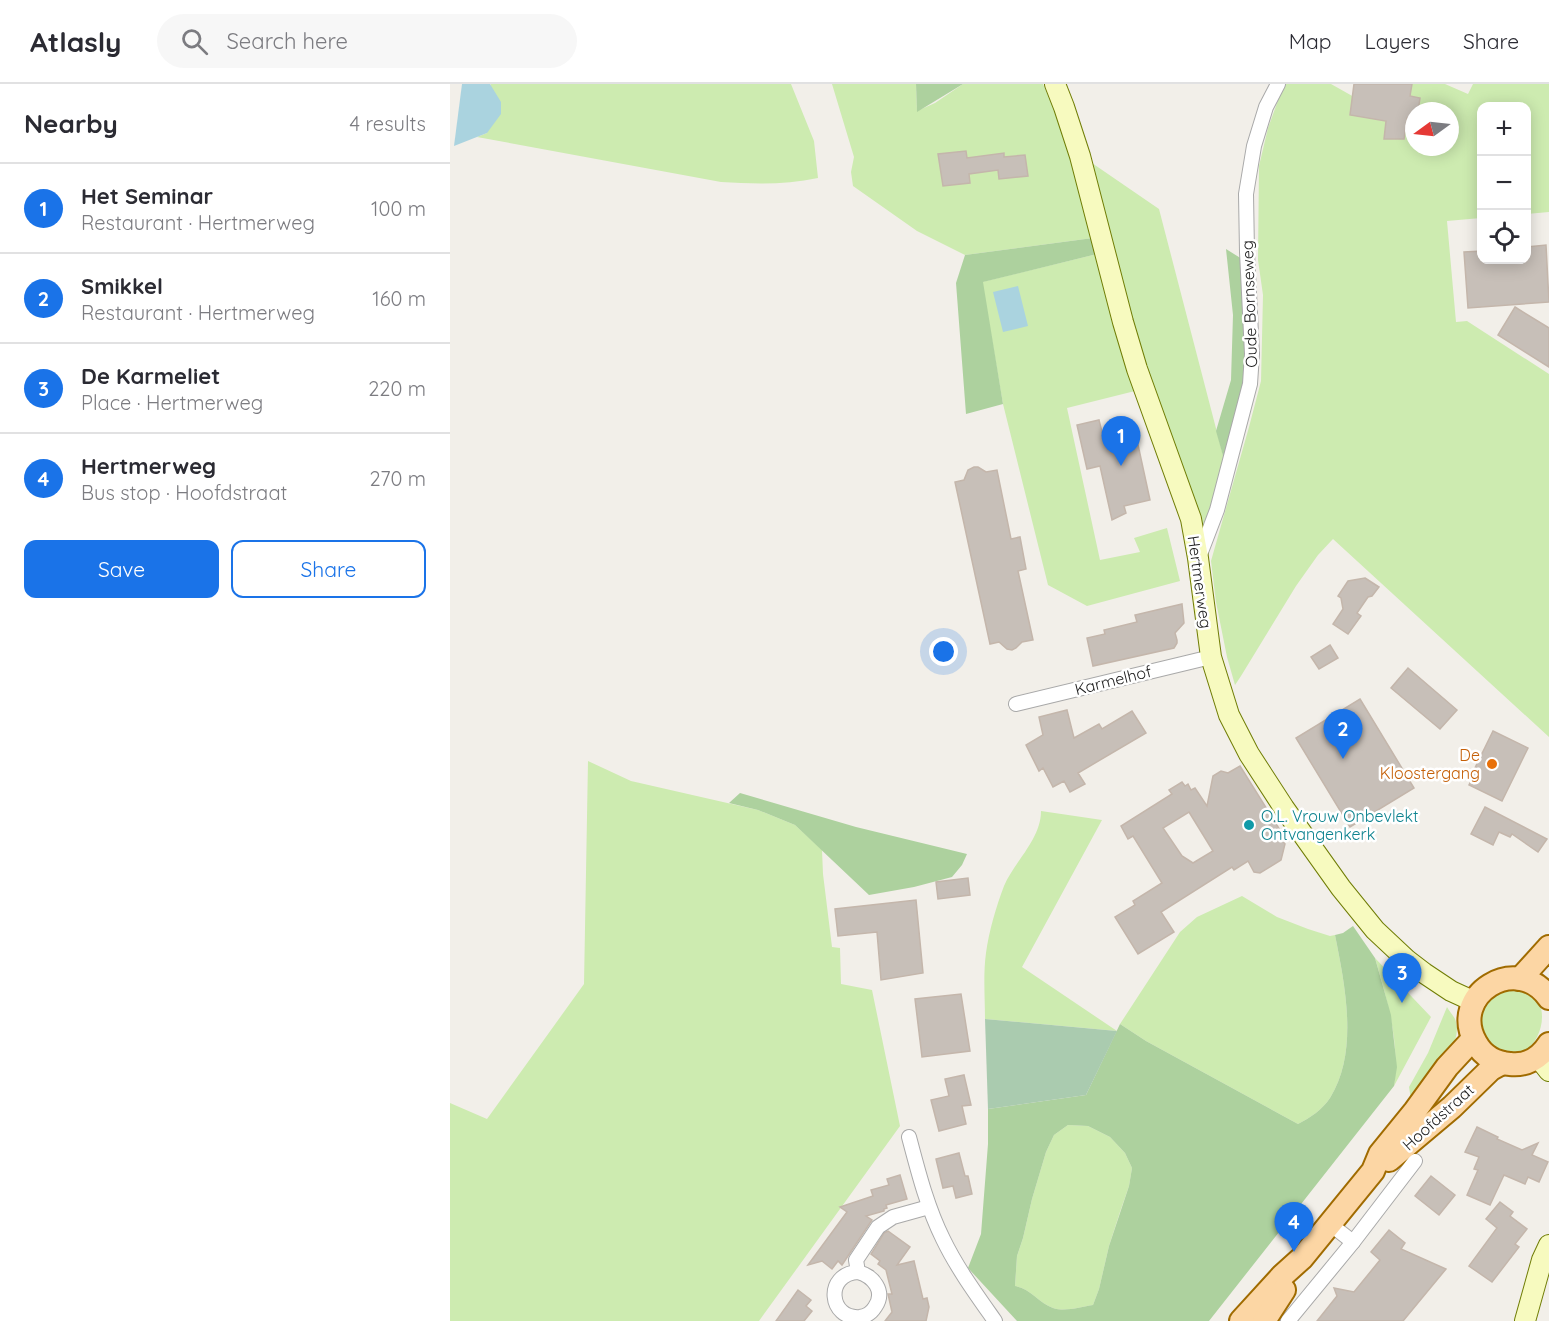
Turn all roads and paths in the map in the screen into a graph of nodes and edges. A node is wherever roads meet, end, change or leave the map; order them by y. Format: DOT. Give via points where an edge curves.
graph roads {
  1 [pos="1055,84"];
  2 [pos="1278,84"];
  3 [pos="1198,558"];
  4 [pos="1210,657"];
  5 [pos="1016,704"];
  6 [pos="1549,947"];
  7 [pos="1520,979"];
  8 [pos="1549,998"];
  9 [pos="1474,1002"];
  10 [pos="1473,1039"];
  11 [pos="1545,1058"];
  12 [pos="1503,1064"];
  13 [pos="909,1137"];
  14 [pos="1415,1161"];
  15 [pos="1373,1172"];
  16 [pos="929,1207"];
  17 [pos="1330,1224"];
  18 [pos="1353,1242"];
  19 [pos="1549,1245"];
  20 [pos="1302,1258"];
  21 [pos="858,1272"];
  22 [pos="843,1317"];
  23 [pos="1528,1320"];
  24 [pos="995,1321"];
  25 [pos="1241,1321"];
  26 [pos="1264,1321"];
  27 [pos="1288,1321"];
  1 -- 3 [label="street, Hertmerweg" via="1080,156 1137,369 1191,519"];
  2 -- 3 [label="street, Oude Bornseweg" via="1254,146 1246,194 1250,384 1217,510"];
  3 -- 4 [label="street, Hertmerweg"];
  4 -- 5 [label="street, Karmelhof"];
  4 -- 9 [label="street, Hertmerweg" via="1229,715 1249,754 1341,888 1375,930 1407,960"];
  6 -- 7 [label="main road"];
  7 -- 8 [label="main road" via="1531,982"];
  7 -- 9 [label="main road" via="1498,981"];
  9 -- 10 [label="main road" via="1470,1016"];
  10 -- 12 [label="main road" via="1485,1054"];
  10 -- 15 [label="main road, Hoofdstraat" via="1380,1154"];
  11 -- 12 [label="main road"];
  12 -- 15 [label="main road, Hoofdstraat" via="1491,1069"];
  13 -- 16 [label="street"];
  14 -- 18 [label="street, Hoofdstraat"];
  15 -- 17 [label="main road, Hoofdstraat"];
  16 -- 21 [label="street" via="893,1217 878,1227 856,1260"];
  16 -- 24 [label="street" via="957,1266"];
  17 -- 18 [label="street"];
  17 -- 20 [label="main road, Hoofdstraat"];
  18 -- 27 [label="street, Hoofdstraat"];
  19 -- 23 [label="street"];
  20 -- 25 [label="main road, Hoofdstraat"];
  20 -- 26 [label="main road, Hoofdstraat"];
  21 -- 22 [label="street" via="843,1277 836,1286 836,1305"];
  21 -- 22 [label="street" via="872,1278 878,1290 876,1306 864,1316"];
}
